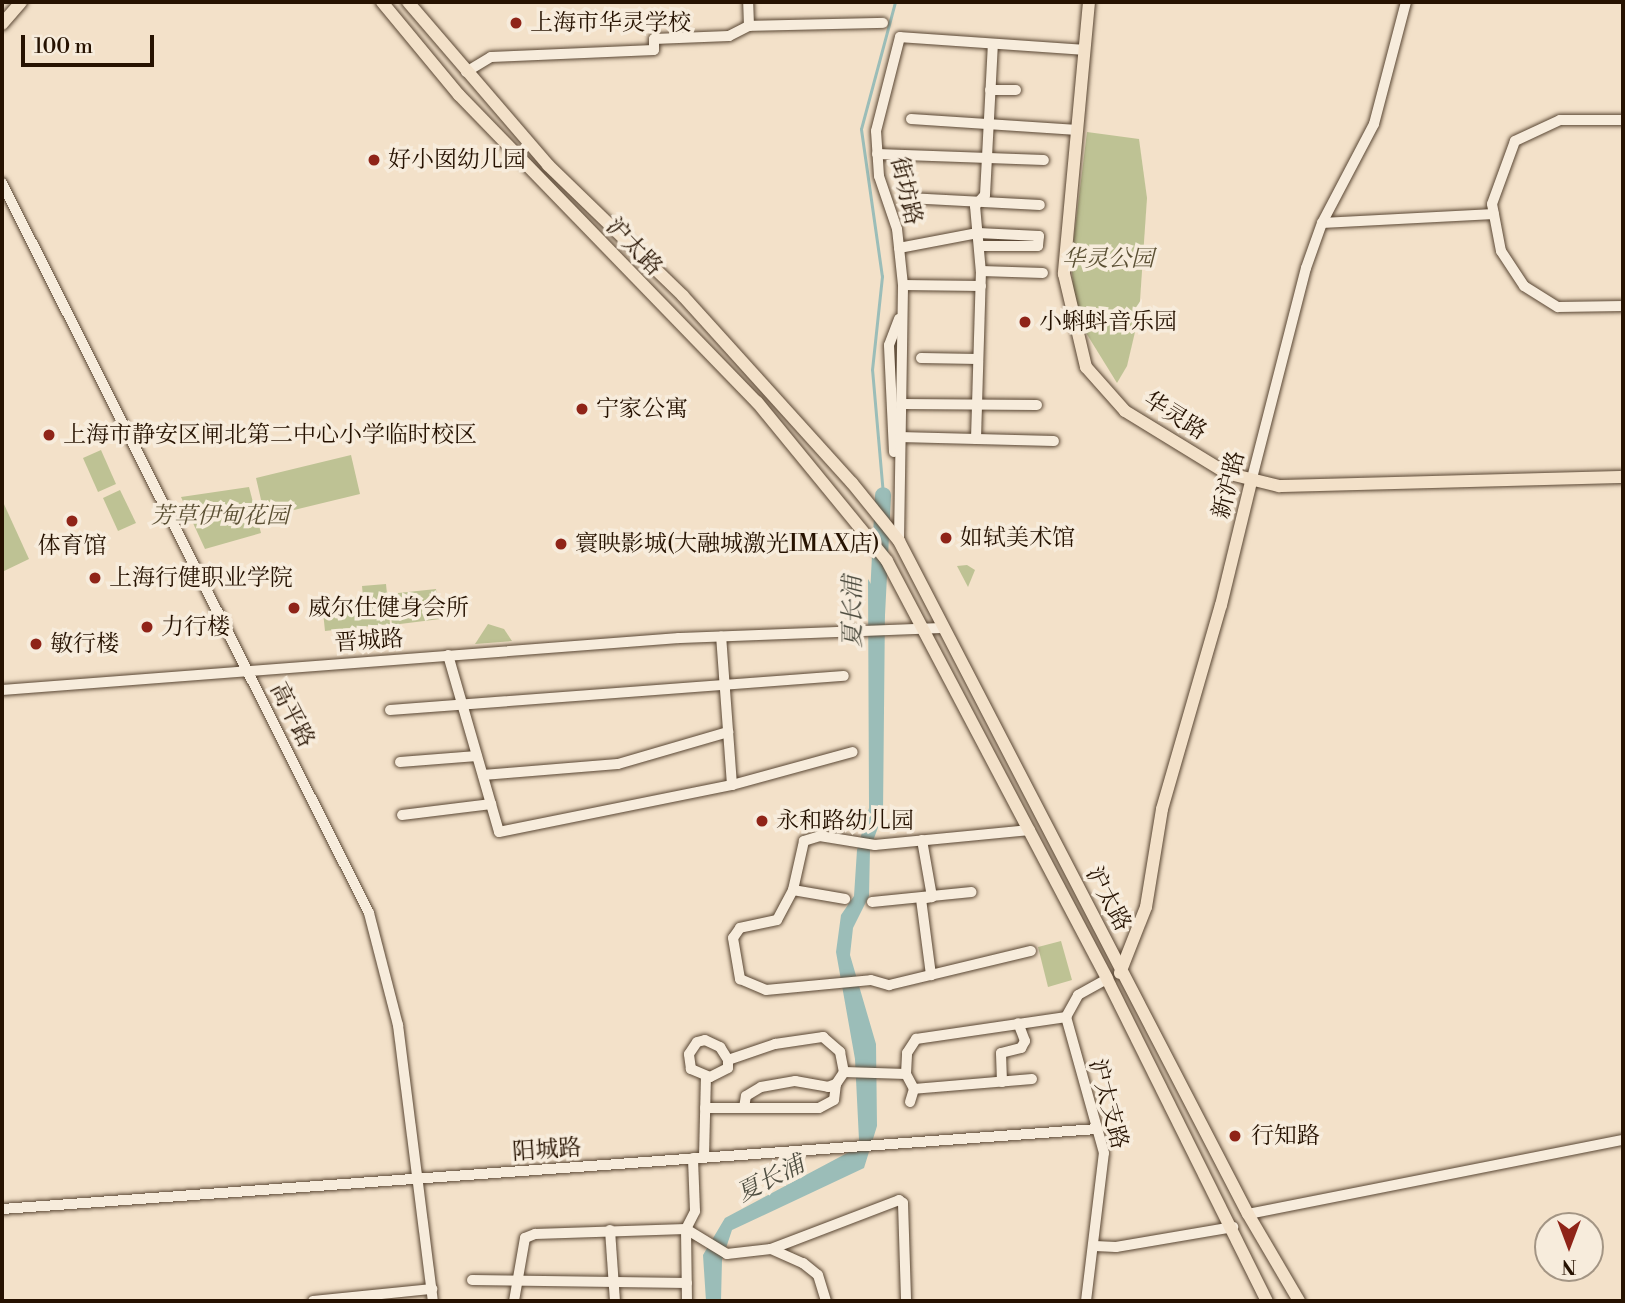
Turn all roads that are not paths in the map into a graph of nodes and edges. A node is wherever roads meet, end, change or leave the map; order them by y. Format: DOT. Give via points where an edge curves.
graph roads {
  1 [pos="21,2"];
  2 [pos="382,2"];
  3 [pos="408,2"];
  4 [pos="748,2"];
  5 [pos="1089,2"];
  6 [pos="1406,2"];
  7 [pos="883,23"];
  8 [pos="2,24"];
  9 [pos="749,26"];
  10 [pos="993,44"];
  11 [pos="1085,50"];
  12 [pos="466,72"];
  13 [pos="990,90"];
  14 [pos="1016,90"];
  15 [pos="911,119"];
  16 [pos="1623,120"];
  17 [pos="989,124"];
  18 [pos="1077,130"];
  19 [pos="877,154"];
  20 [pos="987,158"];
  21 [pos="1044,160"];
  22 [pos="2,183"];
  23 [pos="908,198"];
  24 [pos="979,202"];
  25 [pos="1040,205"];
  26 [pos="1494,214"];
  27 [pos="1322,223"];
  28 [pos="978,233"];
  29 [pos="979,246"];
  30 [pos="899,248"];
  31 [pos="981,271"];
  32 [pos="1043,273"];
  33 [pos="903,285"];
  34 [pos="981,286"];
  35 [pos="1623,306"];
  36 [pos="899,318"];
  37 [pos="920,358"];
  38 [pos="978,359"];
  39 [pos="901,404"];
  40 [pos="977,404"];
  41 [pos="1037,405"];
  42 [pos="899,437"];
  43 [pos="976,439"];
  44 [pos="1054,441"];
  45 [pos="898,466"];
  46 [pos="1623,477"];
  47 [pos="1251,482"];
  48 [pos="899,541"];
  49 [pos="923,627"];
  50 [pos="943,628"];
  51 [pos="721,636"];
  52 [pos="448,655"];
  53 [pos="247,669"];
  54 [pos="844,676"];
  55 [pos="724,682"];
  56 [pos="2,690"];
  57 [pos="462,704"];
  58 [pos="390,710"];
  59 [pos="728,732"];
  60 [pos="853,752"];
  61 [pos="477,756"];
  62 [pos="400,762"];
  63 [pos="483,775"];
  64 [pos="732,785"];
  65 [pos="491,804"];
  66 [pos="402,815"];
  67 [pos="1030,830"];
  68 [pos="922,840"];
  69 [pos="793,890"];
  70 [pos="972,892"];
  71 [pos="932,897"];
  72 [pos="845,899"];
  73 [pos="920,899"];
  74 [pos="872,902"];
  75 [pos="1031,951"];
  76 [pos="1123,972"];
  77 [pos="931,975"];
  78 [pos="1107,979"];
  79 [pos="1066,1017"];
  80 [pos="1018,1023"];
  81 [pos="728,1060"];
  82 [pos="848,1072"];
  83 [pos="906,1074"];
  84 [pos="706,1076"];
  85 [pos="1032,1079"];
  86 [pos="1002,1082"];
  87 [pos="836,1084"];
  88 [pos="914,1089"];
  89 [pos="910,1102"];
  90 [pos="705,1108"];
  91 [pos="744,1108"];
  92 [pos="1096,1129"];
  93 [pos="1623,1140"];
  94 [pos="698,1158"];
  95 [pos="419,1179"];
  96 [pos="2,1209"];
  97 [pos="1248,1214"];
  98 [pos="1233,1227"];
  99 [pos="686,1229"];
  100 [pos="610,1230"];
  101 [pos="1095,1246"];
  102 [pos="771,1249"];
  103 [pos="472,1280"];
  104 [pos="515,1282"];
  105 [pos="614,1283"];
  106 [pos="687,1283"];
  107 [pos="432,1289"];
  108 [pos="347,1300"];
  109 [pos="313,1301"];
  110 [pos="433,1301"];
  111 [pos="514,1301"];
  112 [pos="615,1301"];
  113 [pos="687,1301"];
  114 [pos="827,1301"];
  115 [pos="906,1301"];
  116 [pos="1086,1301"];
  117 [pos="1269,1301"];
  118 [pos="1297,1301"];
  1 -- 8 [label="main road"];
  2 -- 49 [label="main road, 沪太路" via="459,95 757,402 887,561"];
  3 -- 12 [label="main road, 沪太路"];
  4 -- 9 [label="street"];
  5 -- 11 [label="main road, 华灵路"];
  6 -- 27 [label="street, 新沪路" via="1374,124"];
  7 -- 9 [label="street"];
  9 -- 12 [label="street" via="729,36 654,39 654,50 491,57"];
  10 -- 11 [label="street, 街坊路"];
  10 -- 13 [label="street"];
  10 -- 19 [label="street, 街坊路" via="900,37 876,131"];
  11 -- 18 [label="main road, 华灵路"];
  12 -- 48 [label="main road, 沪太路" via="548,165 683,296"];
  13 -- 14 [label="street"];
  13 -- 17 [label="street"];
  15 -- 17 [label="street"];
  16 -- 26 [label="street" via="1560,120 1516,141 1492,204"];
  17 -- 18 [label="street"];
  17 -- 20 [label="street"];
  18 -- 47 [label="main road, 华灵路" via="1064,274 1086,367 1125,411 1226,473"];
  19 -- 20 [label="street"];
  19 -- 30 [label="street, 街坊路"];
  20 -- 21 [label="street"];
  20 -- 24 [label="street" via="985,195"];
  22 -- 53 [label="street, 高平路"];
  23 -- 24 [label="street"];
  24 -- 25 [label="street"];
  24 -- 28 [label="street" via="975,206"];
  26 -- 27 [label="street"];
  26 -- 35 [label="street" via="1500,251 1524,286 1558,307"];
  27 -- 47 [label="street, 新沪路" via="1306,268"];
  28 -- 29 [label="street"];
  28 -- 29 [label="street" via="1039,236 1038,246"];
  28 -- 30 [label="street"];
  29 -- 31 [label="street"];
  30 -- 33 [label="street, 街坊路"];
  31 -- 32 [label="street"];
  31 -- 34 [label="street"];
  33 -- 34 [label="street"];
  33 -- 36 [label="street, 街坊路"];
  34 -- 38 [label="street"];
  36 -- 39 [label="street, 街坊路"];
  36 -- 45 [label="street" via="889,345"];
  37 -- 38 [label="street"];
  38 -- 40 [label="street"];
  39 -- 40 [label="street"];
  39 -- 42 [label="street, 街坊路"];
  40 -- 41 [label="street"];
  40 -- 43 [label="street"];
  42 -- 43 [label="street"];
  42 -- 45 [label="street, 街坊路"];
  43 -- 44 [label="street"];
  45 -- 48 [label="street, 街坊路"];
  46 -- 47 [label="main road, 华灵路" via="1279,486"];
  47 -- 76 [label="main road, 新沪路" via="1162,809 1146,906"];
  48 -- 50 [label="main road, 沪太路"];
  49 -- 50 [label="street"];
  49 -- 51 [label="street, 晋城路"];
  49 -- 67 [label="main road, 沪太路"];
  50 -- 76 [label="main road, 沪太路"];
  51 -- 52 [label="street, 晋城路"];
  51 -- 55 [label="street"];
  52 -- 53 [label="street, 晋城路"];
  52 -- 57 [label="street"];
  53 -- 56 [label="street, 晋城路"];
  53 -- 95 [label="street, 高平路" via="369,913 398,1025"];
  54 -- 55 [label="street"];
  55 -- 57 [label="street"];
  55 -- 59 [label="street"];
  57 -- 58 [label="street"];
  57 -- 61 [label="street"];
  59 -- 63 [label="street" via="618,764"];
  59 -- 64 [label="street"];
  60 -- 64 [label="street"];
  61 -- 62 [label="street"];
  61 -- 63 [label="street"];
  63 -- 65 [label="street"];
  64 -- 65 [label="street" via="499,832"];
  65 -- 66 [label="street"];
  67 -- 68 [label="street"];
  67 -- 78 [label="main road, 沪太路"];
  68 -- 69 [label="street" via="856,845 820,836 804,841"];
  68 -- 71 [label="street"];
  69 -- 72 [label="street"];
  69 -- 77 [label="street" via="778,920 740,928 733,938 740,979 766,990 859,981 889,985"];
  70 -- 71 [label="street"];
  71 -- 73 [label="street"];
  73 -- 74 [label="street"];
  73 -- 77 [label="street"];
  75 -- 77 [label="street"];
  76 -- 78 [label="main road"];
  76 -- 97 [label="main road, 沪太路"];
  78 -- 79 [label="street" via="1078,995"];
  78 -- 98 [label="main road, 沪太路"];
  79 -- 80 [label="street"];
  79 -- 92 [label="street, 沪太支路"];
  80 -- 83 [label="street" via="916,1039 907,1053"];
  80 -- 86 [label="street" via="1025,1041 1021,1048 1001,1053"];
  81 -- 82 [label="street" via="775,1044 823,1037 840,1052"];
  81 -- 84 [label="street" via="729,1068 722,1074"];
  81 -- 84 [label="street" via="714,1042 697,1042 689,1061 691,1069"];
  82 -- 83 [label="street"];
  82 -- 87 [label="street"];
  83 -- 88 [label="street"];
  84 -- 90 [label="street"];
  85 -- 86 [label="street"];
  86 -- 88 [label="street"];
  87 -- 91 [label="street" via="773,1084 751,1091"];
  87 -- 91 [label="street" via="834,1100 819,1108"];
  88 -- 89 [label="street"];
  90 -- 91 [label="street"];
  90 -- 94 [label="street"];
  92 -- 94 [label="street, 阳城路"];
  92 -- 101 [label="street, 沪太支路" via="1104,1161"];
  93 -- 97 [label="street"];
  94 -- 95 [label="street, 阳城路"];
  94 -- 99 [label="street" via="695,1211"];
  95 -- 96 [label="street, 阳城路"];
  95 -- 107 [label="street, 高平路"];
  97 -- 118 [label="main road, 沪太路"];
  98 -- 101 [label="street" via="1116,1247"];
  98 -- 117 [label="main road, 沪太路"];
  99 -- 100 [label="street"];
  99 -- 102 [label="street" via="727,1254"];
  99 -- 106 [label="street"];
  100 -- 104 [label="street" via="525,1238"];
  100 -- 105 [label="street"];
  101 -- 116 [label="street, 沪太支路"];
  102 -- 114 [label="street" via="818,1275"];
  102 -- 115 [label="street" via="899,1200 903,1203"];
  103 -- 104 [label="street"];
  104 -- 105 [label="street"];
  104 -- 111 [label="street"];
  105 -- 106 [label="street"];
  105 -- 112 [label="street"];
  106 -- 113 [label="street"];
  107 -- 108 [label="street"];
  107 -- 110 [label="street, 高平路"];
  108 -- 109 [label="street"];
}
